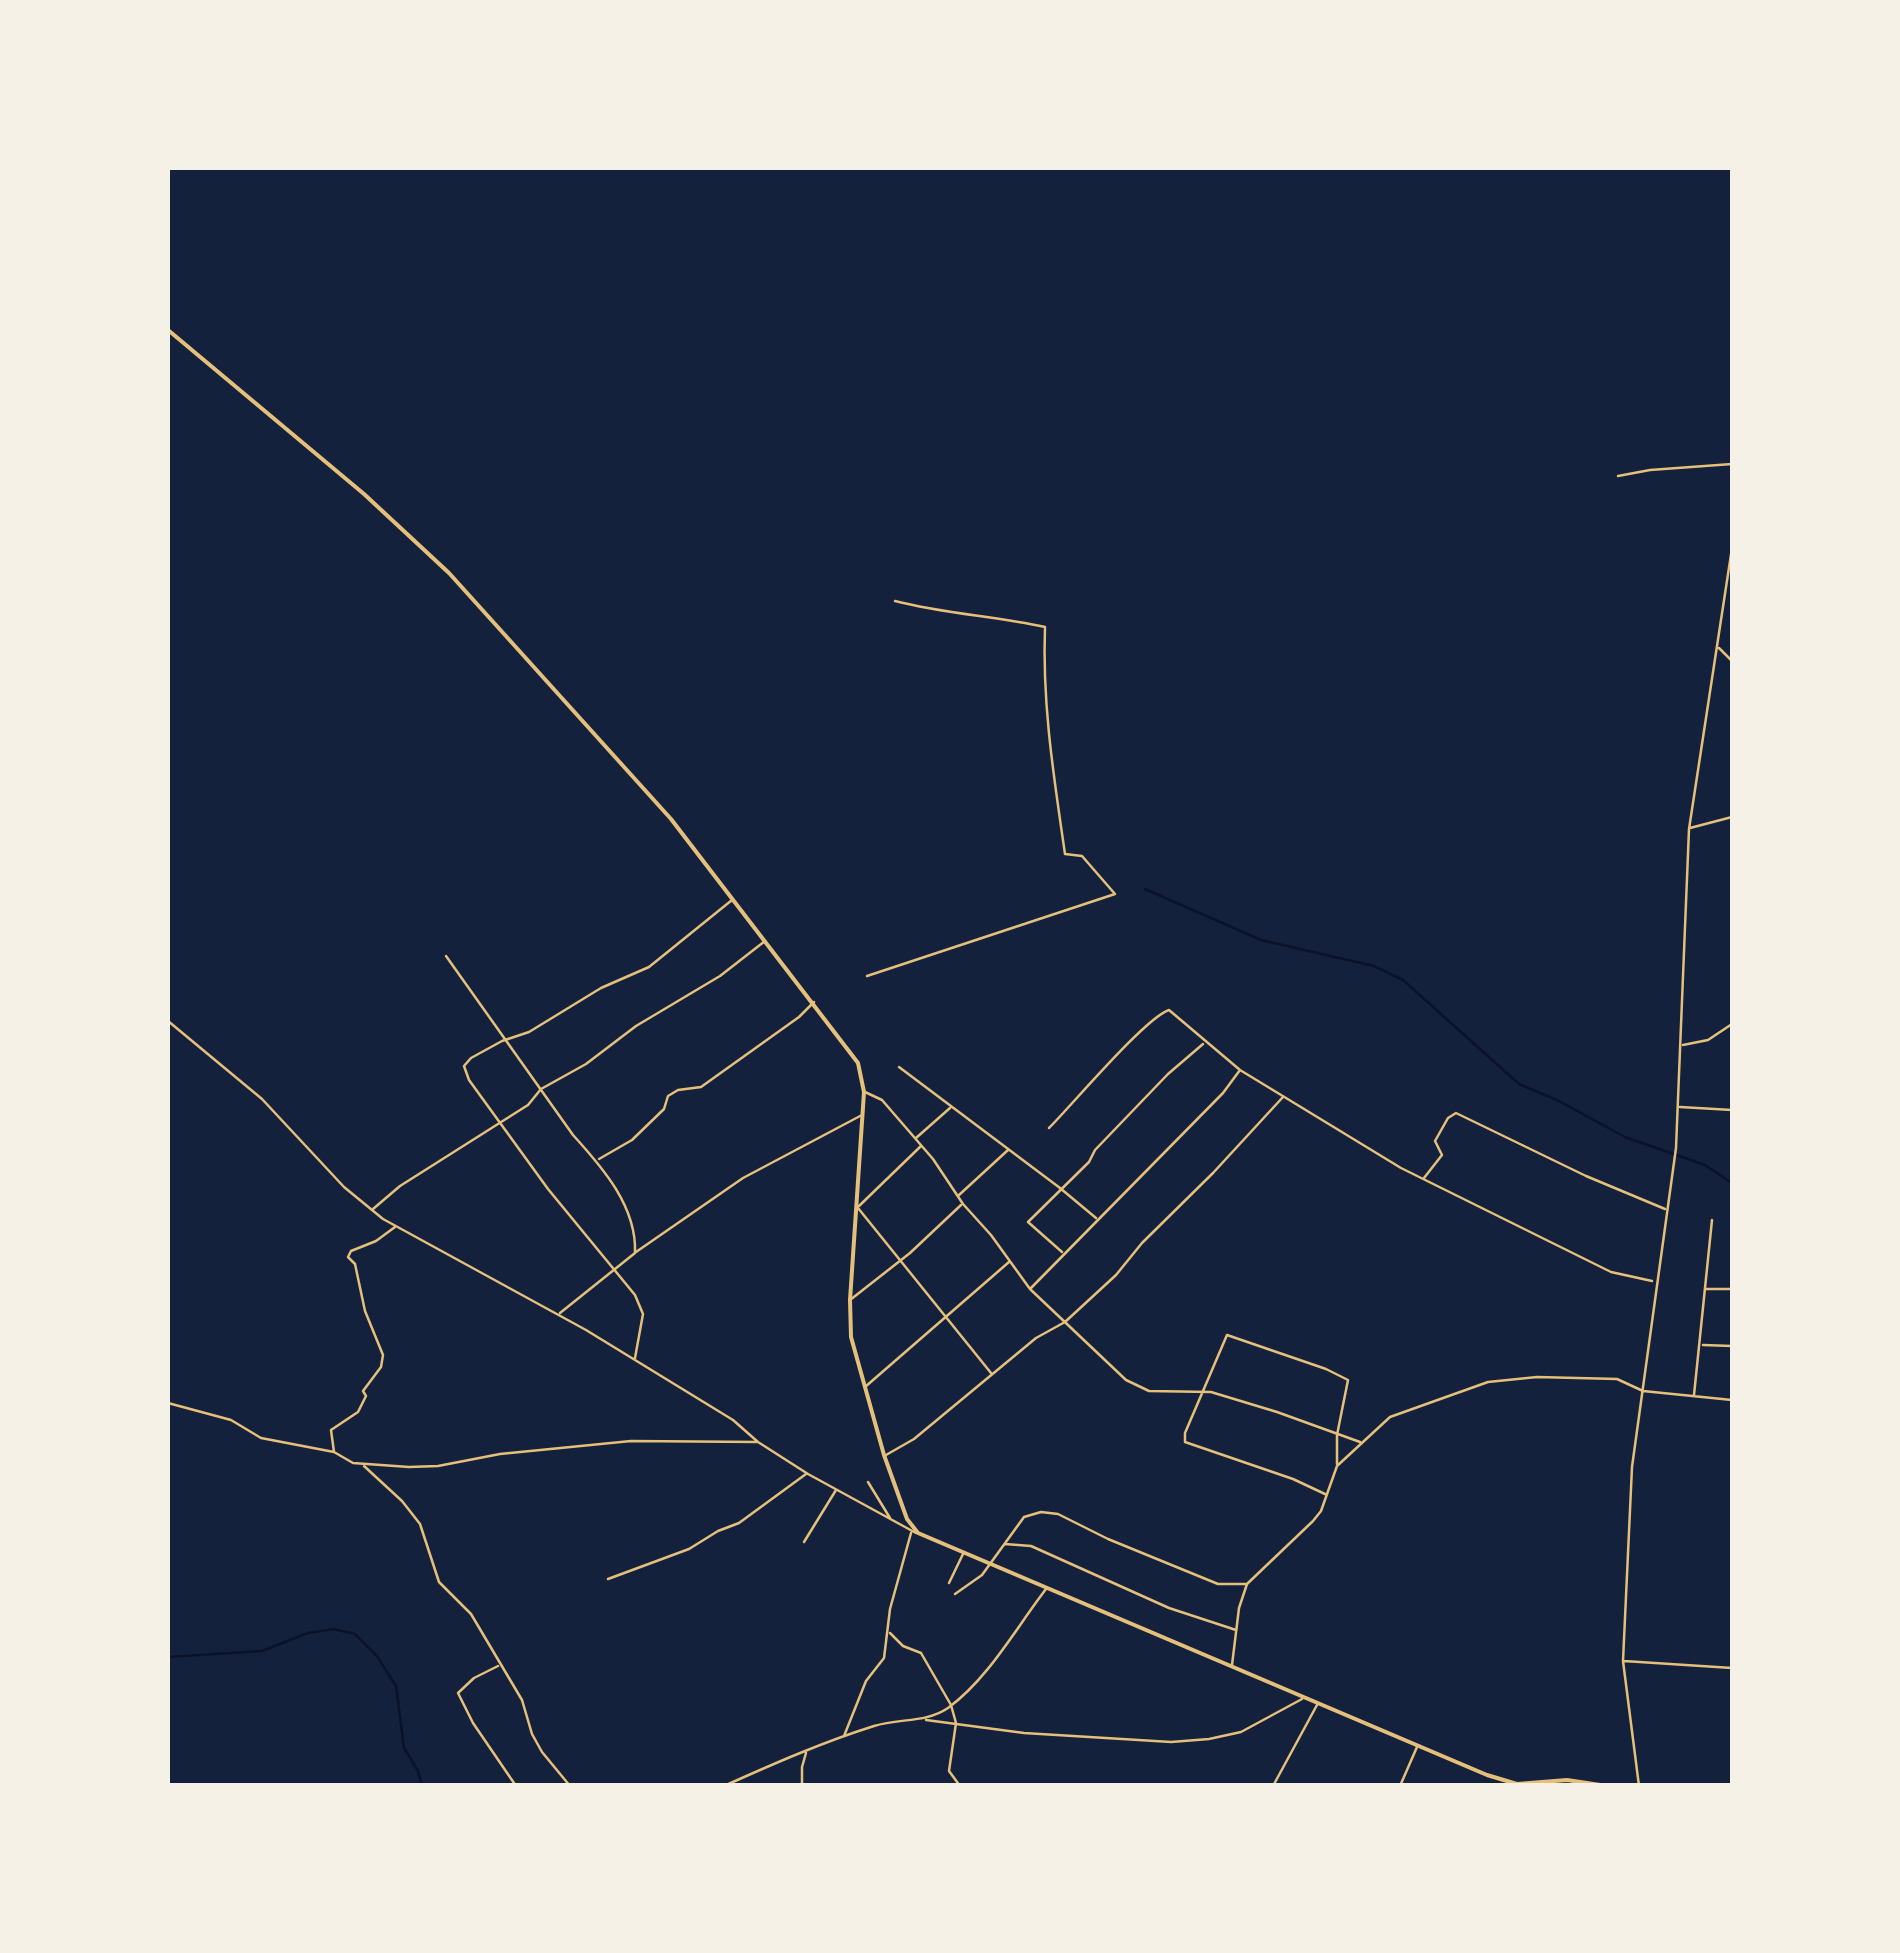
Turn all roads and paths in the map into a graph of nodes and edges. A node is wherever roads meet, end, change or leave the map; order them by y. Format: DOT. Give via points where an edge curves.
graph roads {
  1 [pos="168,330"];
  2 [pos="1732,464"];
  3 [pos="1618,476"];
  4 [pos="1732,548"];
  5 [pos="895,600"];
  6 [pos="1718,647"];
  7 [pos="1732,661"];
  8 [pos="1732,817"];
  9 [pos="1689,828"];
  10 [pos="733,898"];
  11 [pos="766,941"];
  12 [pos="446,956"];
  13 [pos="867,976"];
  14 [pos="814,1002"];
  15 [pos="168,1021"];
  16 [pos="1732,1024"];
  17 [pos="504,1040"];
  18 [pos="1204,1042"];
  19 [pos="1682,1045"];
  20 [pos="898,1067"];
  21 [pos="1240,1070"];
  22 [pos="542,1089"];
  23 [pos="864,1092"];
  24 [pos="1284,1096"];
  25 [pos="950,1108"];
  26 [pos="1678,1108"];
  27 [pos="1732,1110"];
  28 [pos="862,1115"];
  29 [pos="500,1123"];
  30 [pos="1049,1128"];
  31 [pos="915,1140"];
  32 [pos="921,1146"];
  33 [pos="1008,1150"];
  34 [pos="596,1161"];
  35 [pos="1423,1179"];
  36 [pos="1060,1188"];
  37 [pos="958,1196"];
  38 [pos="962,1204"];
  39 [pos="857,1206"];
  40 [pos="1666,1209"];
  41 [pos="372,1210"];
  42 [pos="1097,1219"];
  43 [pos="1712,1220"];
  44 [pos="396,1226"];
  45 [pos="634,1253"];
  46 [pos="1064,1254"];
  47 [pos="900,1261"];
  48 [pos="1009,1262"];
  49 [pos="612,1270"];
  50 [pos="1655,1282"];
  51 [pos="1732,1288"];
  52 [pos="1030,1289"];
  53 [pos="1704,1289"];
  54 [pos="850,1300"];
  55 [pos="559,1314"];
  56 [pos="946,1316"];
  57 [pos="1064,1322"];
  58 [pos="1701,1345"];
  59 [pos="1732,1346"];
  60 [pos="635,1359"];
  61 [pos="992,1374"];
  62 [pos="864,1388"];
  63 [pos="1643,1391"];
  64 [pos="1202,1393"];
  65 [pos="1694,1397"];
  66 [pos="1732,1400"];
  67 [pos="168,1403"];
  68 [pos="1337,1434"];
  69 [pos="758,1442"];
  70 [pos="1361,1443"];
  71 [pos="334,1452"];
  72 [pos="884,1455"];
  73 [pos="361,1464"];
  74 [pos="1337,1466"];
  75 [pos="808,1474"];
  76 [pos="868,1482"];
  77 [pos="837,1489"];
  78 [pos="1327,1496"];
  79 [pos="891,1519"];
  80 [pos="915,1532"];
  81 [pos="804,1542"];
  82 [pos="1004,1544"];
  83 [pos="962,1554"];
  84 [pos="989,1565"];
  85 [pos="608,1578"];
  86 [pos="949,1583"];
  87 [pos="1247,1584"];
  88 [pos="1046,1590"];
  89 [pos="955,1594"];
  90 [pos="1237,1630"];
  91 [pos="888,1631"];
  92 [pos="1623,1661"];
  93 [pos="500,1664"];
  94 [pos="1232,1667"];
  95 [pos="1732,1668"];
  96 [pos="1303,1697"];
  97 [pos="1318,1704"];
  98 [pos="951,1705"];
  99 [pos="924,1720"];
  100 [pos="956,1723"];
  101 [pos="843,1737"];
  102 [pos="1416,1747"];
  103 [pos="807,1751"];
  104 [pos="1517,1785"];
  105 [pos="516,1786"];
  106 [pos="570,1786"];
  107 [pos="724,1786"];
  108 [pos="802,1786"];
  109 [pos="960,1786"];
  110 [pos="1273,1786"];
  111 [pos="1400,1786"];
  112 [pos="1607,1786"];
  113 [pos="1639,1786"];
  1 -- 10 [label="street" via="449,573 671,819"];
  2 -- 3 [label="street"];
  4 -- 6 [label="street"];
  5 -- 13 [label="street" via="1046,626 1045,709 1065,854 1082,856 1115,894"];
  6 -- 7 [label="street"];
  6 -- 9 [label="street"];
  8 -- 9 [label="street"];
  9 -- 19 [label="street"];
  10 -- 11 [label="street"];
  10 -- 17 [label="street" via="649,967"];
  11 -- 14 [label="street"];
  11 -- 22 [label="street"];
  12 -- 17 [label="street"];
  14 -- 23 [label="street" via="858,1063"];
  14 -- 34 [label="street" via="700,1087 668,1096 632,1140"];
  15 -- 41 [label="street" via="262,1099"];
  16 -- 19 [label="street" via="1708,1040"];
  17 -- 22 [label="street"];
  17 -- 29 [label="street" via="464,1066"];
  18 -- 21 [label="street"];
  18 -- 30 [label="street" via="1165,1011"];
  18 -- 36 [label="street"];
  19 -- 26 [label="street"];
  20 -- 25 [label="street"];
  21 -- 24 [label="street"];
  21 -- 42 [label="street"];
  22 -- 29 [label="street"];
  22 -- 34 [label="street"];
  23 -- 28 [label="street"];
  23 -- 31 [label="street" via="882,1100"];
  24 -- 35 [label="street"];
  24 -- 57 [label="street"];
  25 -- 31 [label="street"];
  25 -- 33 [label="street"];
  26 -- 27 [label="street"];
  26 -- 40 [label="street"];
  28 -- 39 [label="street"];
  28 -- 45 [label="street" via="744,1178"];
  29 -- 41 [label="street"];
  29 -- 49 [label="street"];
  31 -- 32 [label="street"];
  32 -- 37 [label="street"];
  32 -- 39 [label="street"];
  33 -- 36 [label="street"];
  33 -- 37 [label="street"];
  34 -- 45 [label="street" via="629,1212"];
  35 -- 40 [label="street" via="1443,1152 1438,1133 1456,1113"];
  35 -- 50 [label="street" via="1611,1272"];
  36 -- 42 [label="street"];
  36 -- 46 [label="street" via="1028,1222"];
  37 -- 38 [label="street"];
  38 -- 47 [label="street"];
  38 -- 48 [label="street"];
  39 -- 47 [label="street"];
  39 -- 54 [label="street"];
  40 -- 50 [label="street"];
  41 -- 44 [label="street"];
  42 -- 46 [label="street"];
  43 -- 53 [label="street"];
  44 -- 55 [label="street"];
  44 -- 71 [label="street" via="348,1257 383,1356 360,1410 331,1430"];
  45 -- 49 [label="street"];
  46 -- 52 [label="street"];
  47 -- 54 [label="street"];
  47 -- 56 [label="street"];
  48 -- 52 [label="street"];
  48 -- 56 [label="street"];
  49 -- 55 [label="street"];
  49 -- 60 [label="street" via="642,1314"];
  50 -- 63 [label="street"];
  51 -- 53 [label="street"];
  52 -- 57 [label="street"];
  53 -- 58 [label="street"];
  54 -- 62 [label="street"];
  55 -- 60 [label="street"];
  56 -- 61 [label="street"];
  56 -- 62 [label="street"];
  57 -- 61 [label="street"];
  57 -- 64 [label="street" via="1138,1387"];
  58 -- 59 [label="street"];
  58 -- 65 [label="street"];
  60 -- 69 [label="street"];
  61 -- 72 [label="street" via="914,1439"];
  62 -- 72 [label="street"];
  63 -- 65 [label="street"];
  63 -- 70 [label="street" via="1617,1380 1488,1382 1390,1417"];
  63 -- 92 [label="street" via="1632,1468"];
  64 -- 68 [label="street"];
  64 -- 68 [label="street" via="1225,1337 1238,1336 1346,1378"];
  64 -- 78 [label="street" via="1185,1442"];
  65 -- 66 [label="street"];
  67 -- 71 [label="street" via="239,1423 261,1438"];
  68 -- 70 [label="street"];
  68 -- 74 [label="street"];
  69 -- 73 [label="street" via="631,1441 438,1466"];
  69 -- 75 [label="street"];
  70 -- 74 [label="street"];
  71 -- 73 [label="street"];
  72 -- 80 [label="street"];
  73 -- 93 [label="street" via="420,1524 439,1582 471,1614"];
  74 -- 78 [label="street"];
  75 -- 77 [label="street"];
  75 -- 85 [label="street" via="739,1523"];
  76 -- 79 [label="street"];
  77 -- 79 [label="street"];
  77 -- 81 [label="street"];
  78 -- 87 [label="street" via="1313,1521"];
  79 -- 80 [label="street"];
  80 -- 83 [label="street"];
  80 -- 91 [label="street"];
  82 -- 84 [label="street"];
  82 -- 87 [label="street" via="1032,1513 1058,1514 1218,1584"];
  82 -- 90 [label="street" via="1031,1546 1169,1608"];
  83 -- 84 [label="street"];
  83 -- 86 [label="street"];
  84 -- 88 [label="street"];
  84 -- 89 [label="street"];
  87 -- 90 [label="street"];
  88 -- 94 [label="street"];
  88 -- 98 [label="street"];
  90 -- 94 [label="street"];
  91 -- 98 [label="street" via="921,1653"];
  91 -- 101 [label="street" via="884,1658"];
  92 -- 95 [label="street"];
  92 -- 113 [label="street"];
  93 -- 105 [label="street" via="458,1693"];
  93 -- 106 [label="street" via="542,1752"];
  94 -- 96 [label="street"];
  96 -- 97 [label="street"];
  96 -- 100 [label="street" via="1241,1732 1209,1739 1137,1741"];
  97 -- 102 [label="street"];
  97 -- 110 [label="street"];
  98 -- 99 [label="street"];
  98 -- 100 [label="street"];
  99 -- 100 [label="street"];
  99 -- 101 [label="street" via="893,1721"];
  100 -- 109 [label="street" via="949,1771"];
  101 -- 103 [label="street"];
  102 -- 104 [label="street"];
  102 -- 111 [label="street"];
  103 -- 107 [label="street"];
  103 -- 108 [label="street"];
  104 -- 112 [label="street" via="1567,1780"];
}
